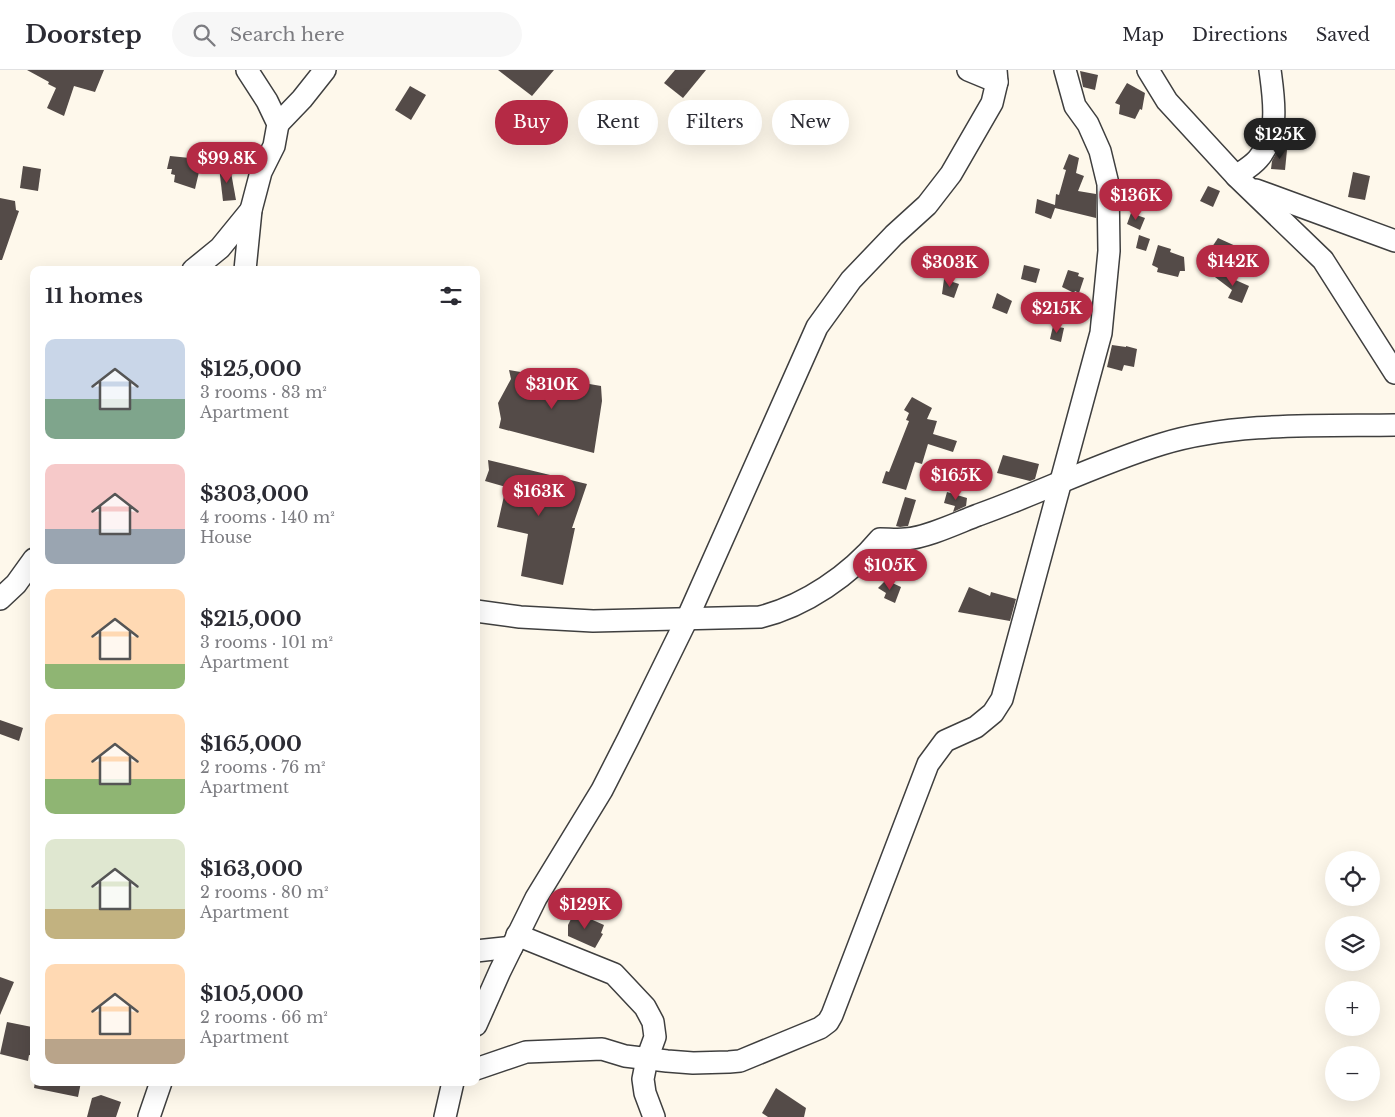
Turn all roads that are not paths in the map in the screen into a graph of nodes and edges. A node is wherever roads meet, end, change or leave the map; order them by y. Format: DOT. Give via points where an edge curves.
graph roads {
  1 [pos="247,70"];
  2 [pos="325,70"];
  3 [pos="968,70"];
  4 [pos="1065,70"];
  5 [pos="1148,70"];
  6 [pos="1270,70"];
  7 [pos="996,76"];
  8 [pos="278,124"];
  9 [pos="1242,181"];
  10 [pos="251,210"];
  11 [pos="1395,241"];
  12 [pos="198,266"];
  13 [pos="245,266"];
  14 [pos="1395,373"];
  15 [pos="1395,425"];
  16 [pos="1060,484"];
  17 [pos="30,565"];
  18 [pos="0,600"];
  19 [pos="480,612"];
  20 [pos="687,619"];
  21 [pos="514,941"];
  22 [pos="480,950"];
  23 [pos="480,1016"];
  24 [pos="646,1059"];
  25 [pos="480,1068"];
  26 [pos="160,1086"];
  27 [pos="452,1086"];
  28 [pos="149,1117"];
  29 [pos="445,1117"];
  30 [pos="654,1117"];
  1 -- 8 [label="street"];
  2 -- 8 [label="street"];
  3 -- 7 [label="street"];
  4 -- 16 [label="street" via="1075,106 1088,124 1100,151 1108,184 1109,251 1102,333"];
  5 -- 9 [label="street" via="1167,101"];
  6 -- 9 [label="street" via="1274,116 1268,144"];
  7 -- 20 [label="street" via="992,103 950,174 927,205 851,280 816,327"];
  8 -- 10 [label="street" via="274,146 261,172"];
  9 -- 11 [label="street"];
  9 -- 14 [label="street" via="1324,260"];
  10 -- 12 [label="street" via="220,248"];
  10 -- 13 [label="street"];
  15 -- 16 [label="street" via="1264,427 1194,436 1137,452"];
  16 -- 20 [label="street" via="928,533 908,539 880,539 868,554 816,595 782,611 760,617"];
  16 -- 24 [label="street" via="1002,699 993,713 976,726 945,741 928,764 828,1022 740,1061 693,1063"];
  17 -- 18 [label="street"];
  19 -- 20 [label="street" via="593,621"];
  20 -- 21 [label="street" via="602,790 536,898"];
  21 -- 22 [label="street"];
  21 -- 23 [label="street"];
  21 -- 24 [label="street" via="614,974 645,1007 653,1022 655,1037"];
  24 -- 25 [label="street" via="602,1049 526,1052"];
  24 -- 30 [label="street" via="643,1079"];
  26 -- 28 [label="street"];
  27 -- 29 [label="street"];
}
